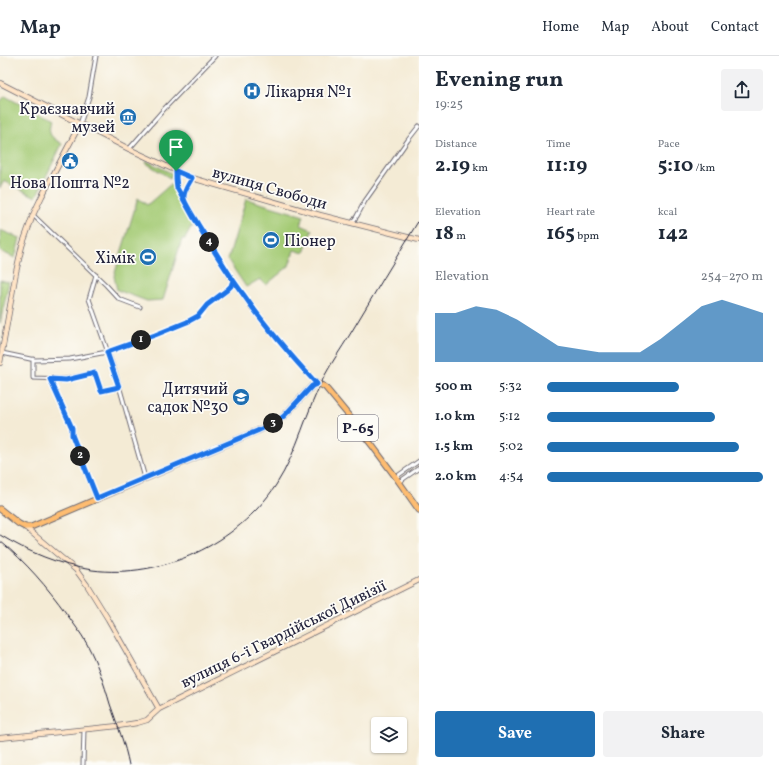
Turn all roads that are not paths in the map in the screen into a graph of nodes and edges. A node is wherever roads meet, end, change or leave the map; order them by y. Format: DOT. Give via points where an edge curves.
graph roads {
  1 [pos="96,56"];
  2 [pos="215,56"];
  3 [pos="0,83"];
  4 [pos="80,124"];
  5 [pos="419,126"];
  6 [pos="129,149"];
  7 [pos="176,171"];
  8 [pos="192,178"];
  9 [pos="184,198"];
  10 [pos="33,215"];
  11 [pos="352,223"];
  12 [pos="419,240"];
  13 [pos="96,275"];
  14 [pos="233,280"];
  15 [pos="140,307"];
  16 [pos="1,352"];
  17 [pos="107,352"];
  18 [pos="33,359"];
  19 [pos="0,363"];
  20 [pos="51,380"];
  21 [pos="317,384"];
  22 [pos="119,387"];
  23 [pos="419,461"];
  24 [pos="419,468"];
  25 [pos="145,478"];
  26 [pos="398,479"];
  27 [pos="97,498"];
  28 [pos="0,509"];
  29 [pos="419,510"];
  30 [pos="24,527"];
  31 [pos="419,580"];
  32 [pos="159,709"];
  33 [pos="84,729"];
  34 [pos="0,738"];
  35 [pos="83,765"];
  1 -- 4 [label="street"];
  2 -- 6 [label="street"];
  3 -- 4 [label="main road, вулиця Свободи"];
  4 -- 6 [label="main road, вулиця Свободи"];
  4 -- 10 [label="main road"];
  5 -- 11 [label="street"];
  6 -- 7 [label="main road, вулиця Свободи"];
  7 -- 8 [label="main road, вулиця Свободи"];
  7 -- 9 [label="street" via="177,188"];
  8 -- 9 [label="street"];
  8 -- 11 [label="main road, вулиця Свободи"];
  9 -- 14 [label="street"];
  10 -- 13 [label="street"];
  10 -- 16 [label="main road" via="22,246"];
  11 -- 12 [label="main road, вулиця Свободи"];
  13 -- 15 [label="street" via="119,299"];
  13 -- 17 [label="street" via="89,299"];
  14 -- 17 [label="street" via="231,286 207,305 198,316"];
  14 -- 21 [label="street" via="281,344"];
  16 -- 18 [label="street"];
  16 -- 19 [label="main road"];
  17 -- 18 [label="street" via="70,359"];
  17 -- 22 [label="street"];
  18 -- 20 [label="street" via="33,378"];
  20 -- 22 [label="street" via="66,380 95,373 101,391"];
  20 -- 27 [label="street" via="72,428 72,435"];
  21 -- 25 [label="main road" via="276,422"];
  21 -- 26 [label="main road, Р-65" via="325,387 340,404"];
  22 -- 25 [label="street"];
  23 -- 26 [label="street"];
  24 -- 26 [label="street"];
  25 -- 27 [label="main road"];
  26 -- 29 [label="main road, Р-65"];
  27 -- 30 [label="main road" via="31,527"];
  28 -- 30 [label="main road"];
  30 -- 32 [label="main road" via="76,570 108,619"];
  31 -- 32 [label="main road, вулиця 6-ї Гвардійської Дивізії"];
  32 -- 33 [label="main road, вулиця 6-ї Гвардійської Дивізії" via="146,720 137,723"];
  33 -- 34 [label="main road, вулиця 6-ї Гвардійської Дивізії"];
  33 -- 35 [label="street"];
}
